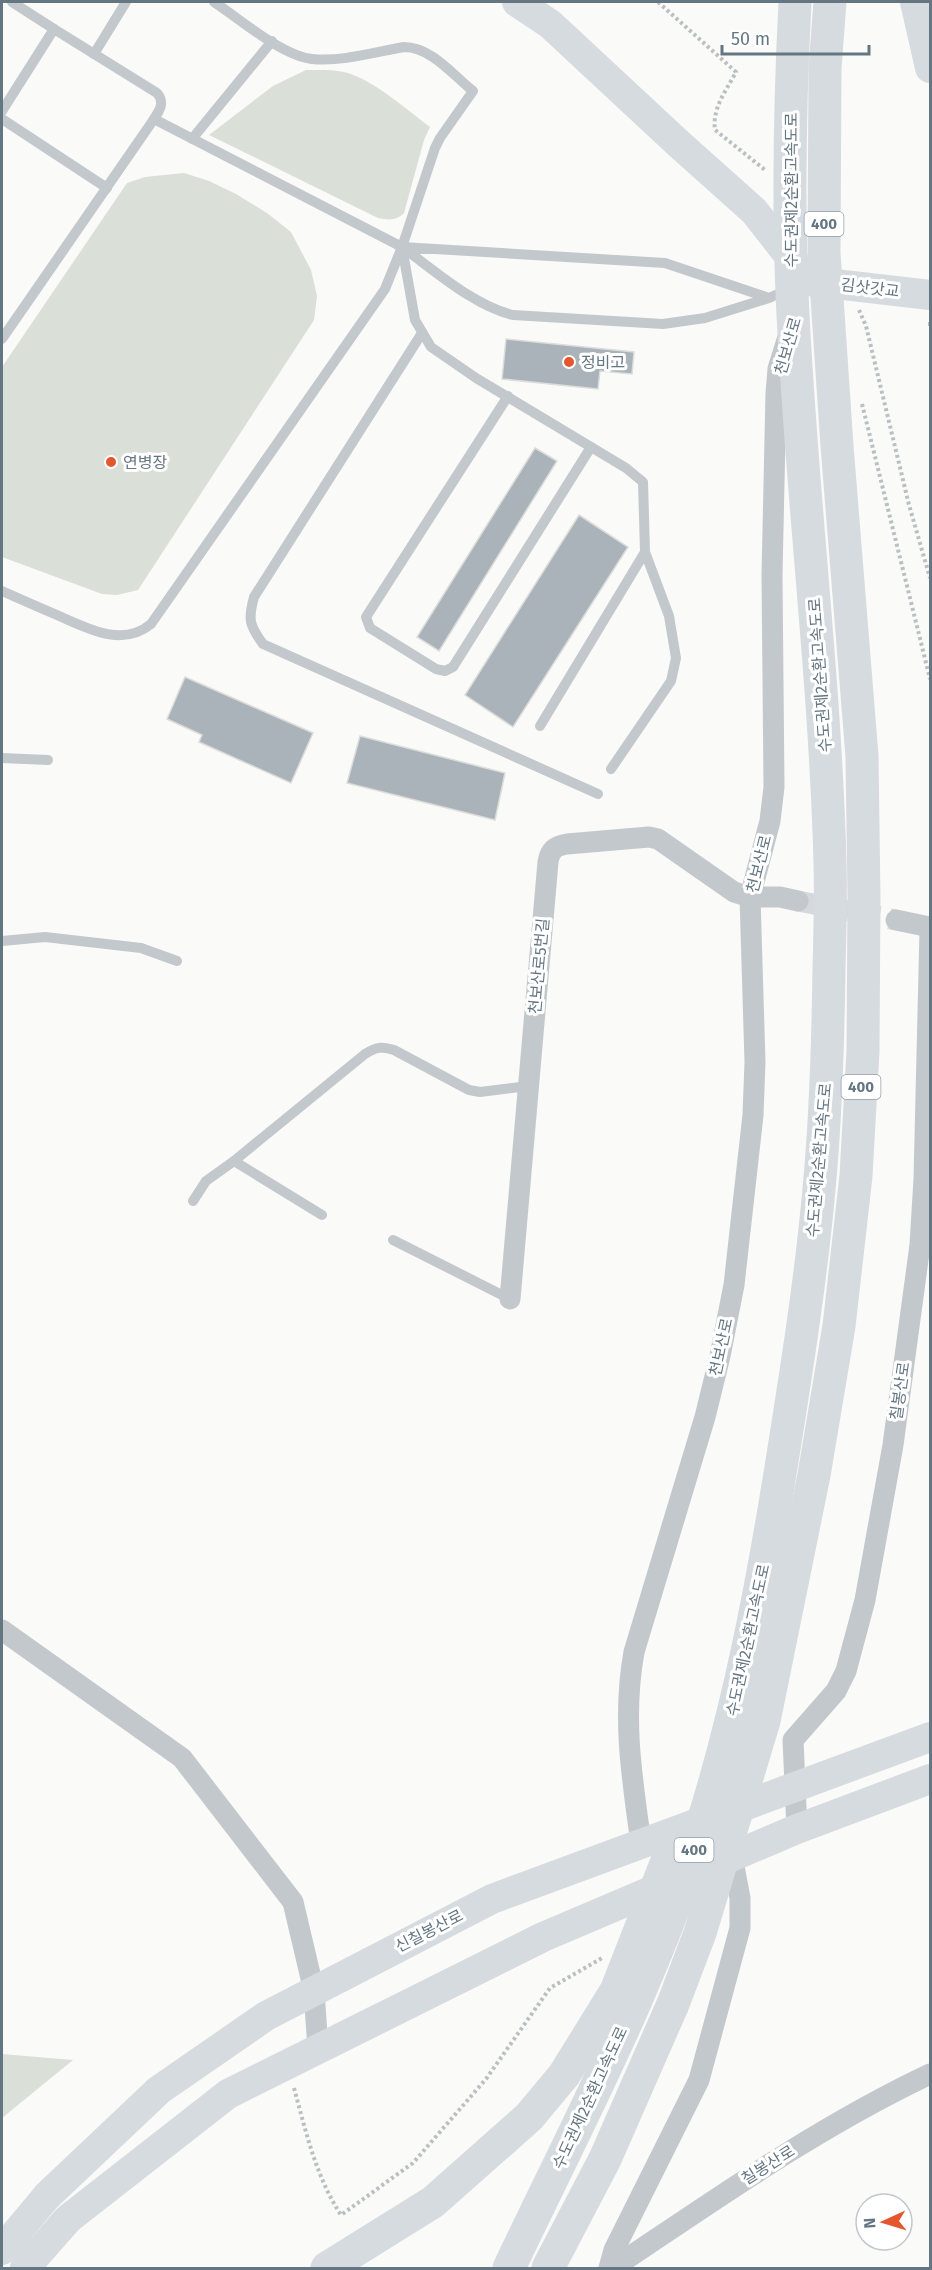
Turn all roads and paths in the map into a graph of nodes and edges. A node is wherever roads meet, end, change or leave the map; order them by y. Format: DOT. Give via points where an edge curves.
graph roads {
  1 [pos="12,2"];
  2 [pos="126,2"];
  3 [pos="214,2"];
  4 [pos="517,2"];
  5 [pos="795,2"];
  6 [pos="830,2"];
  7 [pos="915,2"];
  8 [pos="54,29"];
  9 [pos="272,41"];
  10 [pos="94,54"];
  11 [pos="930,68"];
  12 [pos="2,111"];
  13 [pos="2,119"];
  14 [pos="154,119"];
  15 [pos="192,139"];
  16 [pos="107,188"];
  17 [pos="402,247"];
  18 [pos="809,281"];
  19 [pos="769,298"];
  20 [pos="930,314"];
  21 [pos="422,333"];
  22 [pos="2,339"];
  23 [pos="508,396"];
  24 [pos="861,402"];
  25 [pos="591,447"];
  26 [pos="645,552"];
  27 [pos="2,591"];
  28 [pos="930,679"];
  29 [pos="540,726"];
  30 [pos="2,758"];
  31 [pos="48,760"];
  32 [pos="611,769"];
  33 [pos="598,794"];
  34 [pos="750,897"];
  35 [pos="798,901"];
  36 [pos="896,920"];
  37 [pos="930,929"];
  38 [pos="2,941"];
  39 [pos="177,961"];
  40 [pos="529,1086"];
  41 [pos="234,1161"];
  42 [pos="193,1201"];
  43 [pos="322,1215"];
  44 [pos="393,1240"];
  45 [pos="510,1299"];
  46 [pos="2,1630"];
  47 [pos="930,1737"];
  48 [pos="930,1779"];
  49 [pos="794,1786"];
  50 [pos="797,1829"];
  51 [pos="641,1843"];
  52 [pos="732,1856"];
  53 [pos="610,1956"];
  54 [pos="314,1991"];
  55 [pos="626,1996"];
  56 [pos="318,2049"];
  57 [pos="287,2065"];
  58 [pos="930,2074"];
  59 [pos="605,2159"];
  60 [pos="2,2250"];
  61 [pos="25,2268"];
  62 [pos="327,2268"];
  63 [pos="509,2268"];
  64 [pos="548,2268"];
  65 [pos="559,2268"];
  66 [pos="611,2268"];
  1 -- 8 [label="lane"];
  2 -- 10 [label="lane"];
  3 -- 9 [label="lane"];
  4 -- 18 [label="street" via="550,24 754,211"];
  5 -- 55 [label="highway, 수도권제2순환고속도로 / 400" via="789,130 792,290 823,696 831,869 828,1037 819,1189 796,1376 771,1533 739,1624 727,1704 670,1854"];
  6 -- 59 [label="highway, 수도권제2순환고속도로 / 400" via="825,68 824,253 862,756 862,1051 856,1176 839,1326 814,1475 764,1721 700,1933"];
  7 -- 11 [label="street"];
  8 -- 10 [label="lane"];
  8 -- 12 [label="lane"];
  9 -- 15 [label="lane"];
  9 -- 17 [label="lane" via="297,56 313,59 415,47 473,91 435,148"];
  10 -- 14 [label="lane" via="160,96 162,105"];
  13 -- 16 [label="lane"];
  14 -- 15 [label="lane"];
  14 -- 16 [label="lane"];
  15 -- 17 [label="lane"];
  16 -- 22 [label="lane"];
  17 -- 19 [label="lane" via="665,263"];
  17 -- 19 [label="lane" via="458,287 500,312 513,315 663,324 705,318"];
  17 -- 21 [label="lane"];
  17 -- 27 [label="lane" via="385,289 152,624 129,635 98,632"];
  18 -- 19 [label="lane"];
  18 -- 20 [label="street, 김삿갓교"];
  18 -- 34 [label="street, 천보산로" via="783,351 777,381 772,575 774,787 770,821"];
  21 -- 23 [label="lane" via="431,347"];
  21 -- 33 [label="lane" via="254,597 249,616 253,630 263,644"];
  23 -- 25 [label="lane"];
  23 -- 25 [label="lane" via="366,616 370,628 436,669 445,671 453,667"];
  24 -- 28 [label="path"];
  25 -- 26 [label="lane" via="643,482"];
  26 -- 29 [label="lane"];
  26 -- 32 [label="lane" via="669,616 675,670"];
  30 -- 31 [label="lane"];
  34 -- 35 [label="street"];
  34 -- 40 [label="street, 천보산로5번길" via="734,892 658,839 567,844 552,850"];
  34 -- 51 [label="street, 천보산로" via="755,1062 734,1285 705,1417 634,1652 630,1677 629,1750"];
  36 -- 37 [label="street"];
  37 -- 49 [label="street, 칠봉산로" via="920,1245 893,1445 858,1633 837,1692 794,1740"];
  38 -- 39 [label="lane" via="45,937 141,948"];
  40 -- 41 [label="lane" via="469,1090 394,1050 376,1047"];
  40 -- 45 [label="street, 천보산로5번길"];
  41 -- 42 [label="lane" via="206,1181"];
  41 -- 43 [label="lane"];
  44 -- 45 [label="lane"];
  46 -- 54 [label="street" via="182,1758 293,1902"];
  47 -- 49 [label="street, 신칠봉산로"];
  48 -- 50 [label="street"];
  49 -- 50 [label="street, 칠봉산로"];
  49 -- 51 [label="street, 신칠봉산로"];
  50 -- 52 [label="street"];
  51 -- 54 [label="street, 신칠봉산로" via="492,1899"];
  52 -- 56 [label="street" via="543,1937"];
  52 -- 66 [label="street" via="740,1898 740,1928 699,2080 614,2250"];
  53 -- 57 [label="path" via="599,1958 550,1989 486,2079 413,2163 341,2215 326,2193"];
  54 -- 56 [label="street"];
  54 -- 60 [label="street, 신칠봉산로" via="266,2016 159,2090 47,2196"];
  55 -- 62 [label="highway" via="529,2117 433,2202"];
  55 -- 63 [label="highway, 수도권제2순환고속도로"];
  56 -- 57 [label="street"];
  57 -- 61 [label="street" via="228,2094 68,2219"];
  58 -- 66 [label="street, 칠봉산로" via="850,2115"];
  59 -- 64 [label="highway, 수도권제2순환고속도로 / 400"];
  59 -- 65 [label="highway"];
}
